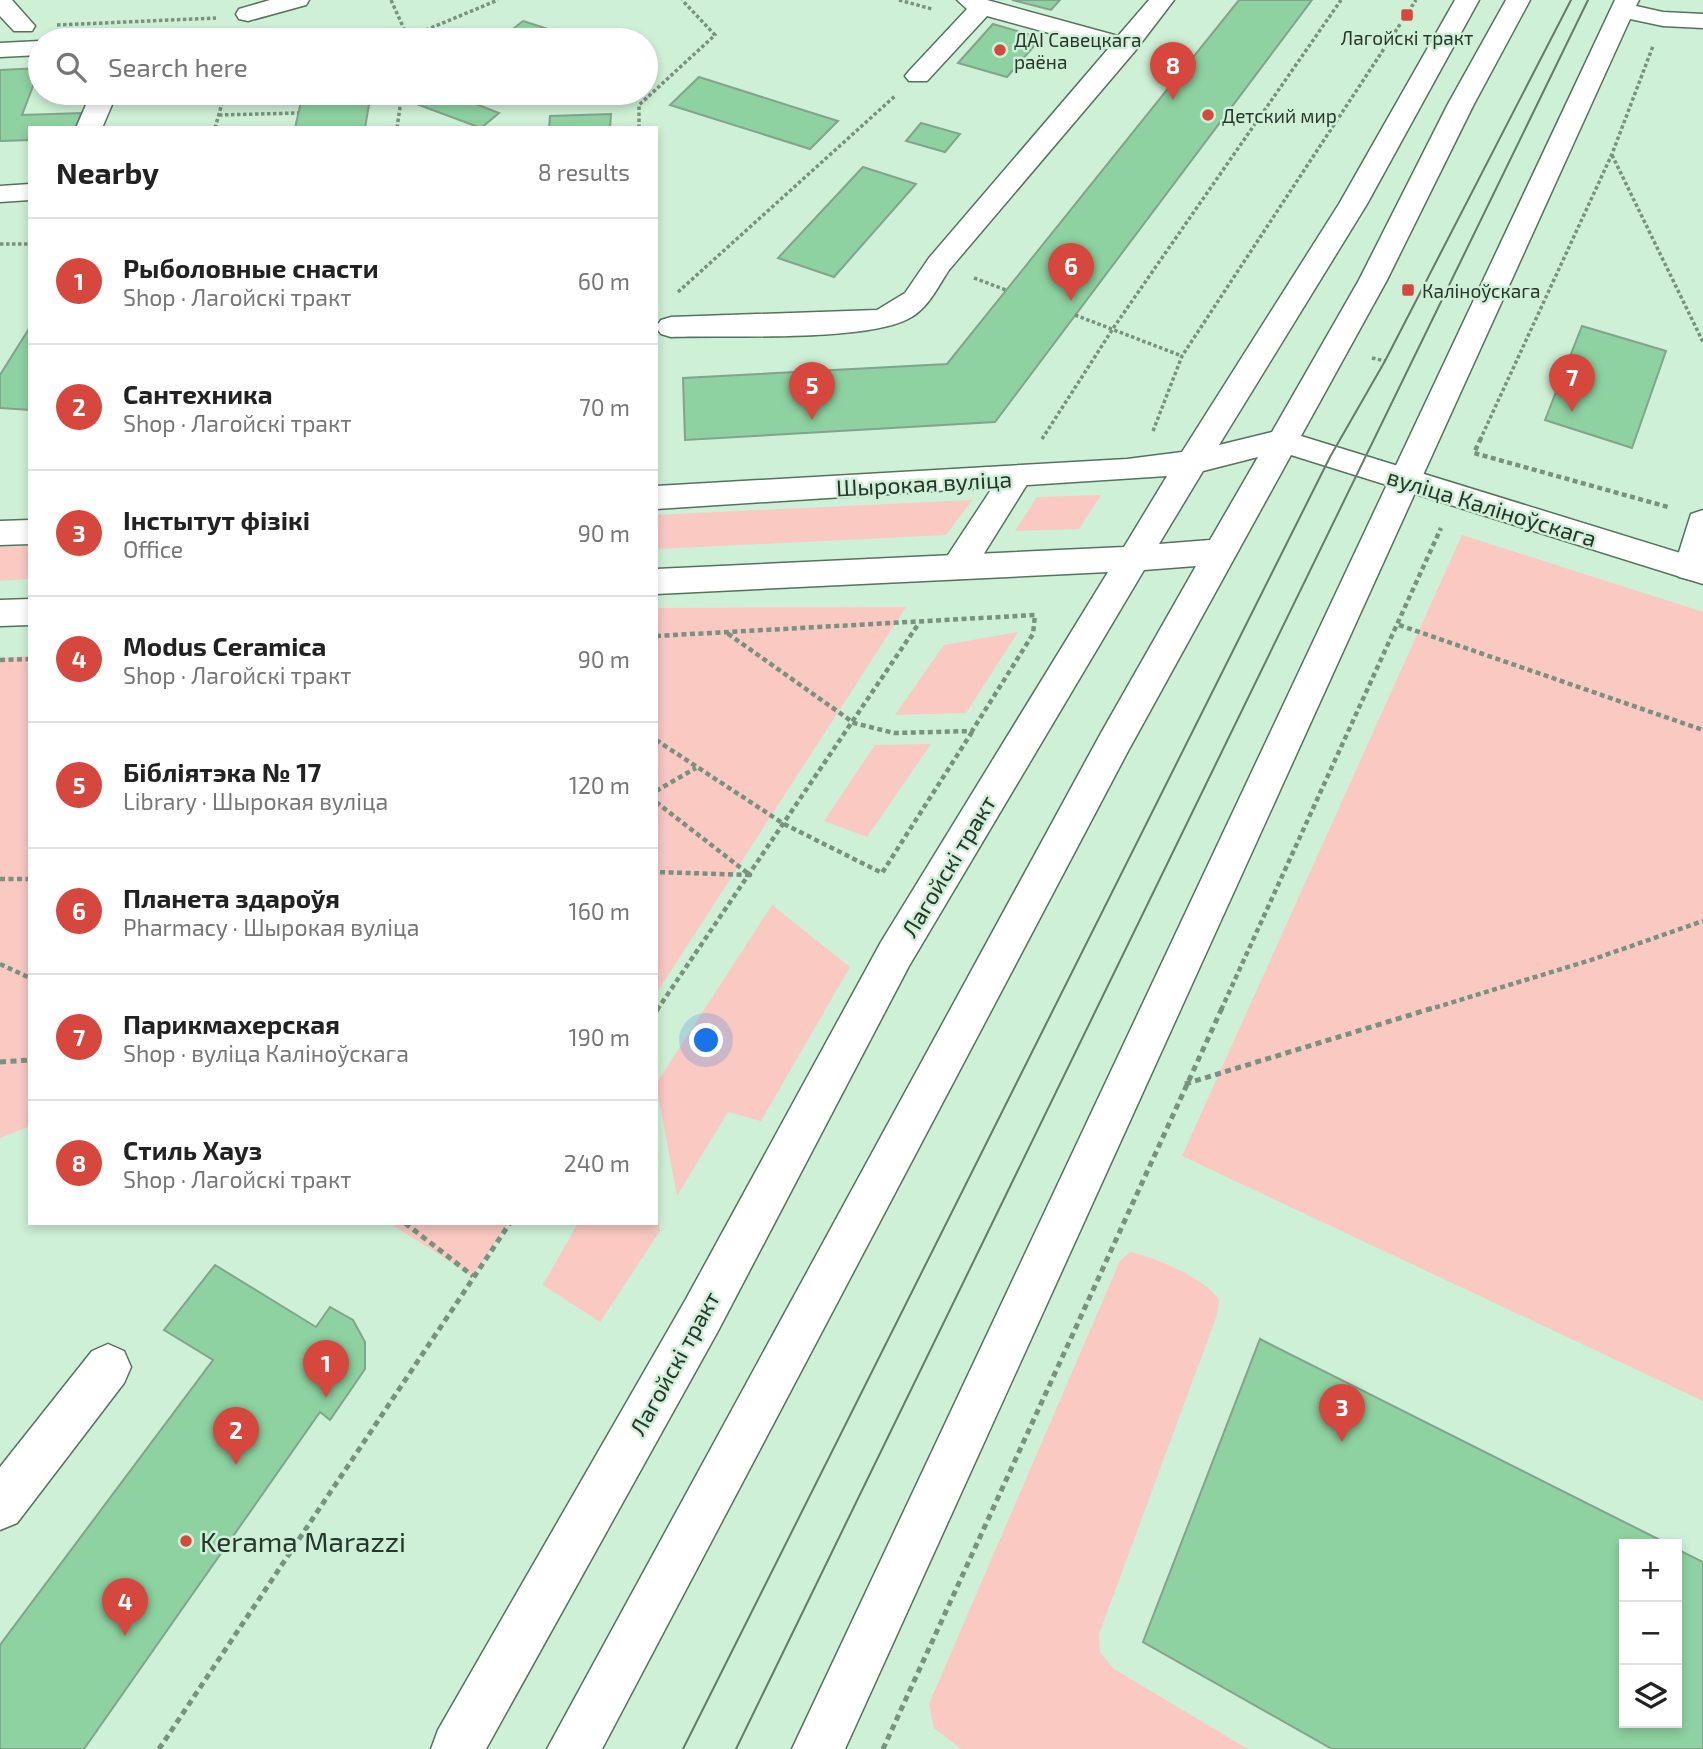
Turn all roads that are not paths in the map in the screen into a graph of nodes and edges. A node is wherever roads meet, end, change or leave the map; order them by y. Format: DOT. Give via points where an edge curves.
graph roads {
  1 [pos="297,0"];
  2 [pos="1162,0"];
  3 [pos="1467,0"];
  4 [pos="1518,0"];
  5 [pos="0,1"];
  6 [pos="976,3"];
  7 [pos="1624,5"];
  8 [pos="248,14"];
  9 [pos="1703,21"];
  10 [pos="23,26"];
  11 [pos="1126,46"];
  12 [pos="28,49"];
  13 [pos="0,50"];
  14 [pos="918,76"];
  15 [pos="99,105"];
  16 [pos="90,126"];
  17 [pos="28,192"];
  18 [pos="0,194"];
  19 [pos="671,327"];
  20 [pos="1280,441"];
  21 [pos="1192,462"];
  22 [pos="1016,478"];
  23 [pos="1406,481"];
  24 [pos="658,498"];
  25 [pos="1690,516"];
  26 [pos="28,532"];
  27 [pos="0,533"];
  28 [pos="1219,552"];
  29 [pos="1134,558"];
  30 [pos="1070,563"];
  31 [pos="958,567"];
  32 [pos="1697,570"];
  33 [pos="658,582"];
  34 [pos="1104,610"];
  35 [pos="28,612"];
  36 [pos="0,613"];
  37 [pos="108,1367"];
  38 [pos="0,1506"];
  39 [pos="457,1749"];
  40 [pos="573,1749"];
  41 [pos="818,1749"];
  1 -- 8 [label="main road"];
  2 -- 11 [label="main road"];
  3 -- 21 [label="main road, Лагойскі тракт" via="1353,204"];
  4 -- 20 [label="main road" via="1373,279"];
  5 -- 10 [label="main road"];
  6 -- 11 [label="main road"];
  6 -- 14 [label="main road"];
  7 -- 9 [label="main road" via="1663,19"];
  7 -- 23 [label="main road"];
  11 -- 19 [label="main road" via="939,264 915,300 899,312 844,323"];
  12 -- 13 [label="main road"];
  15 -- 16 [label="main road"];
  17 -- 18 [label="main road"];
  20 -- 21 [label="main road, Шырокая вуліца"];
  20 -- 23 [label="main road, вуліца Каліноўскага"];
  20 -- 28 [label="main road"];
  21 -- 22 [label="main road, Шырокая вуліца"];
  21 -- 29 [label="main road, Лагойскі тракт"];
  22 -- 24 [label="main road, Шырокая вуліца"];
  22 -- 31 [label="main road"];
  23 -- 32 [label="main road, вуліца Каліноўскага"];
  23 -- 41 [label="main road"];
  25 -- 32 [label="main road"];
  26 -- 27 [label="main road"];
  28 -- 29 [label="main road"];
  28 -- 40 [label="main road"];
  29 -- 30 [label="main road"];
  29 -- 34 [label="main road, Лагойскі тракт"];
  30 -- 31 [label="main road"];
  30 -- 34 [label="main road" via="1097,575 1103,587"];
  31 -- 33 [label="main road"];
  34 -- 39 [label="main road, Лагойскі тракт" via="895,954 702,1315"];
  35 -- 36 [label="main road"];
  37 -- 38 [label="main road"];
}
